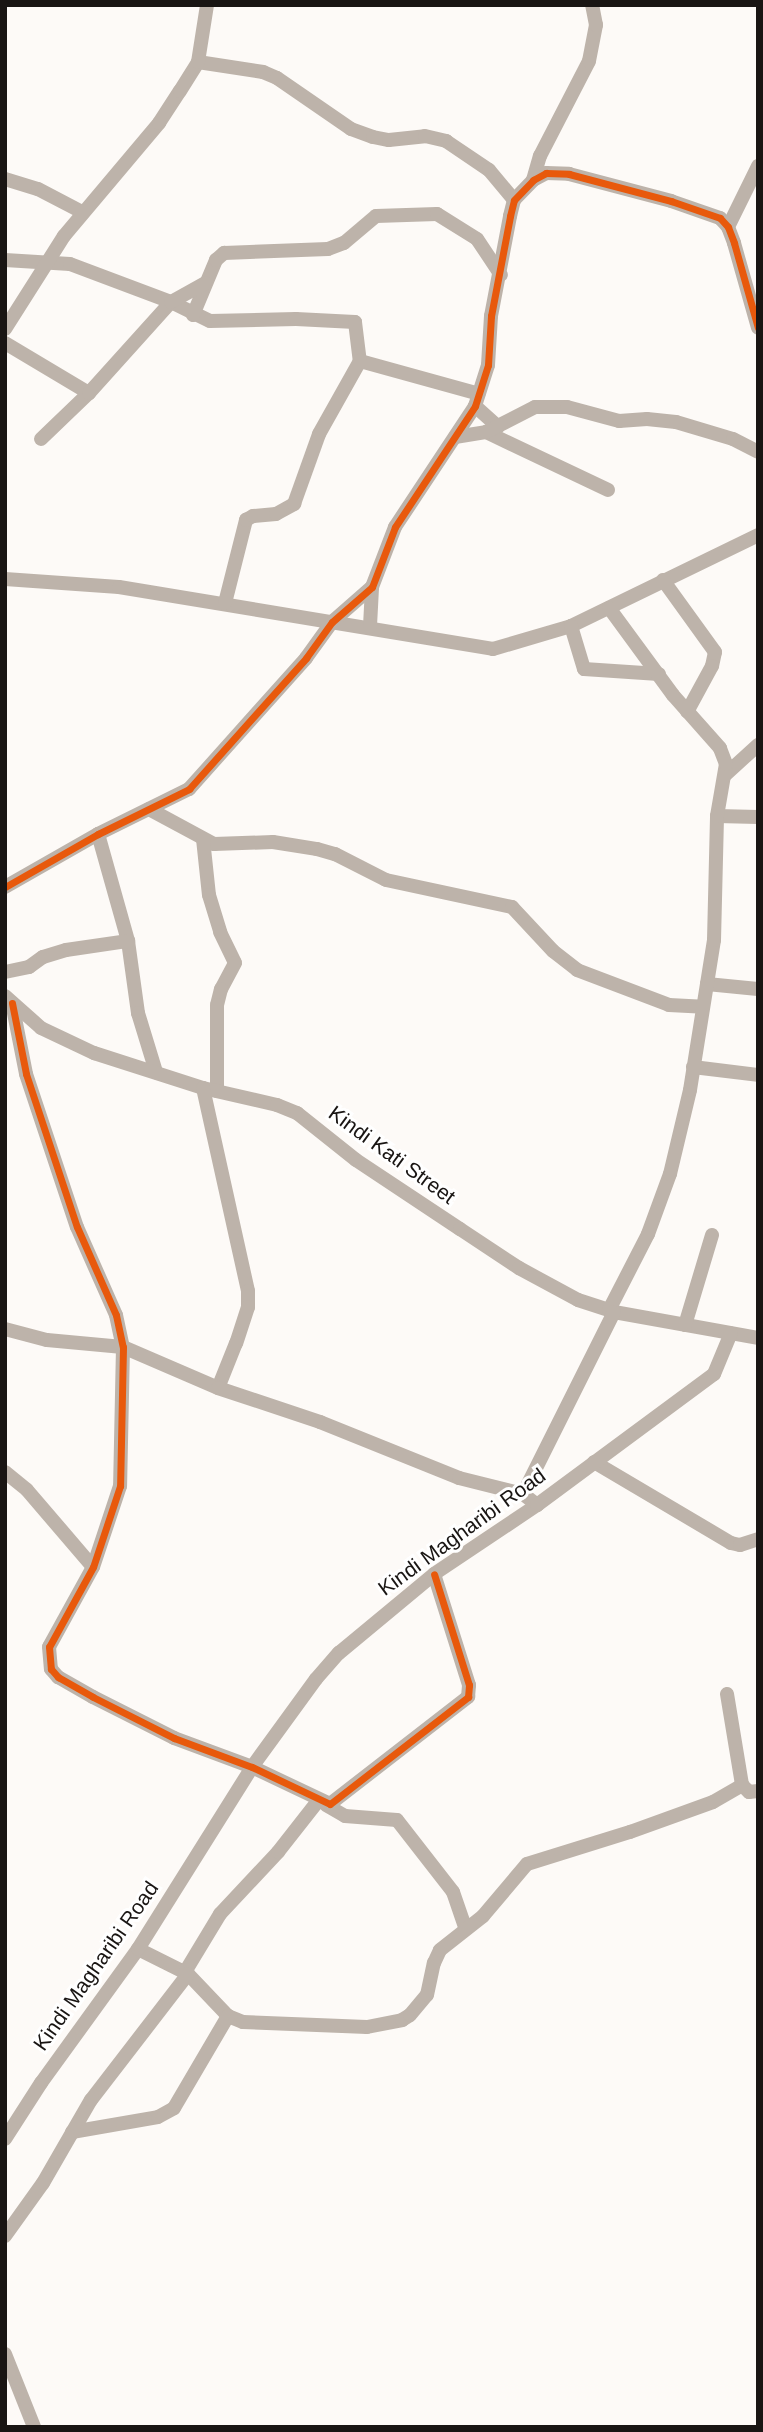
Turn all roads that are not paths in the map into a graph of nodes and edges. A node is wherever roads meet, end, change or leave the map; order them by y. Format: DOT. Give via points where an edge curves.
graph roads {
  1 [pos="207,5"];
  2 [pos="592,5"];
  3 [pos="198,62"];
  4 [pos="757,171"];
  5 [pos="5,179"];
  6 [pos="533,180"];
  7 [pos="514,200"];
  8 [pos="82,212"];
  9 [pos="728,227"];
  10 [pos="5,261"];
  11 [pos="47,261"];
  12 [pos="500,275"];
  13 [pos="205,283"];
  14 [pos="754,301"];
  15 [pos="171,302"];
  16 [pos="193,314"];
  17 [pos="758,328"];
  18 [pos="5,329"];
  19 [pos="5,343"];
  20 [pos="360,361"];
  21 [pos="89,393"];
  22 [pos="477,400"];
  23 [pos="492,429"];
  24 [pos="455,437"];
  25 [pos="41,439"];
  26 [pos="758,452"];
  27 [pos="608,490"];
  28 [pos="758,535"];
  29 [pos="5,579"];
  30 [pos="663,580"];
  31 [pos="372,587"];
  32 [pos="225,603"];
  33 [pos="609,608"];
  34 [pos="332,622"];
  35 [pos="370,626"];
  36 [pos="571,626"];
  37 [pos="659,674"];
  38 [pos="687,712"];
  39 [pos="758,745"];
  40 [pos="725,775"];
  41 [pos="149,809"];
  42 [pos="717,817"];
  43 [pos="758,817"];
  44 [pos="98,834"];
  45 [pos="203,839"];
  46 [pos="5,887"];
  47 [pos="128,941"];
  48 [pos="5,972"];
  49 [pos="707,984"];
  50 [pos="758,989"];
  51 [pos="9,1000"];
  52 [pos="703,1007"];
  53 [pos="693,1067"];
  54 [pos="156,1072"];
  55 [pos="758,1075"];
  56 [pos="210,1089"];
  57 [pos="712,1235"];
  58 [pos="611,1311"];
  59 [pos="685,1325"];
  60 [pos="5,1329"];
  61 [pos="731,1333"];
  62 [pos="758,1338"];
  63 [pos="124,1347"];
  64 [pos="218,1388"];
  65 [pos="594,1462"];
  66 [pos="5,1472"];
  67 [pos="523,1493"];
  68 [pos="537,1505"];
  69 [pos="758,1539"];
  70 [pos="93,1567"];
  71 [pos="434,1574"];
  72 [pos="727,1694"];
  73 [pos="252,1767"];
  74 [pos="742,1785"];
  75 [pos="758,1791"];
  76 [pos="322,1803"];
  77 [pos="466,1928"];
  78 [pos="138,1949"];
  79 [pos="187,1973"];
  80 [pos="228,2016"];
  81 [pos="72,2132"];
  82 [pos="5,2139"];
  83 [pos="5,2236"];
  84 [pos="5,2354"];
  85 [pos="34,2427"];
  1 -- 3 [label="street"];
  2 -- 6 [label="street" via="596,25 589,61 540,156"];
  3 -- 7 [label="street" via="270,75 351,129 373,137 425,136 446,141 489,170"];
  3 -- 8 [label="street" via="159,123"];
  4 -- 9 [label="street"];
  5 -- 8 [label="street" via="38,189"];
  6 -- 7 [label="street"];
  6 -- 9 [label="street" via="552,173 590,179 709,213"];
  7 -- 12 [label="street"];
  8 -- 11 [label="street"];
  9 -- 14 [label="street"];
  10 -- 11 [label="street"];
  11 -- 15 [label="street" via="70,264"];
  11 -- 18 [label="street"];
  12 -- 13 [label="street" via="477,239 430,213 376,216 344,243 328,249 223,253"];
  12 -- 22 [label="street" via="491,316 488,365"];
  13 -- 15 [label="street"];
  13 -- 16 [label="street"];
  14 -- 17 [label="street"];
  15 -- 16 [label="street"];
  15 -- 21 [label="street"];
  16 -- 20 [label="street" via="219,323 355,322"];
  19 -- 21 [label="street"];
  20 -- 22 [label="street"];
  20 -- 32 [label="street" via="319,434 294,504 276,514 246,520"];
  21 -- 25 [label="street"];
  22 -- 23 [label="street"];
  22 -- 24 [label="street"];
  23 -- 24 [label="street"];
  23 -- 26 [label="street" via="535,407 567,407 620,421 676,422 733,439"];
  23 -- 27 [label="street"];
  24 -- 31 [label="street" via="395,527"];
  28 -- 30 [label="street"];
  29 -- 32 [label="street" via="119,587"];
  30 -- 33 [label="street"];
  30 -- 38 [label="street" via="715,652"];
  31 -- 34 [label="street"];
  31 -- 35 [label="street"];
  32 -- 34 [label="street"];
  33 -- 36 [label="street"];
  33 -- 37 [label="street"];
  34 -- 35 [label="street"];
  34 -- 41 [label="street" via="306,659 189,789"];
  35 -- 36 [label="street" via="493,649"];
  36 -- 37 [label="street" via="584,668"];
  37 -- 38 [label="street"];
  38 -- 40 [label="street" via="720,748"];
  39 -- 40 [label="street"];
  40 -- 42 [label="street"];
  41 -- 44 [label="street"];
  41 -- 45 [label="street"];
  42 -- 43 [label="street"];
  42 -- 49 [label="street" via="718,882"];
  44 -- 46 [label="street"];
  44 -- 47 [label="street"];
  45 -- 52 [label="street" via="223,845 274,842 317,849 386,880 512,907 577,970 669,1005"];
  45 -- 56 [label="street" via="209,895 235,963 221,989"];
  47 -- 48 [label="street" via="66,950"];
  47 -- 54 [label="street" via="138,1013"];
  49 -- 50 [label="street"];
  49 -- 52 [label="street"];
  51 -- 54 [label="street, Kindi Kati Street" via="41,1028 64,1040"];
  51 -- 63 [label="street" via="26,1074 77,1227 116,1315"];
  52 -- 53 [label="street"];
  53 -- 55 [label="street"];
  53 -- 58 [label="street" via="670,1174 648,1234"];
  54 -- 56 [label="street, Kindi Kati Street"];
  56 -- 58 [label="street, Kindi Kati Street" via="297,1113 356,1160 519,1268 578,1300"];
  56 -- 64 [label="street" via="248,1291 236,1343"];
  57 -- 59 [label="street"];
  58 -- 59 [label="street, Kindi Kati Street"];
  58 -- 67 [label="street"];
  59 -- 61 [label="street, Kindi Kati Street"];
  60 -- 63 [label="street" via="47,1340"];
  61 -- 62 [label="street, Kindi Kati Street"];
  61 -- 65 [label="street, Kindi Magharibi Road" via="714,1374"];
  63 -- 64 [label="street"];
  63 -- 70 [label="street" via="120,1486"];
  64 -- 67 [label="street" via="320,1422 459,1478"];
  65 -- 68 [label="street, Kindi Magharibi Road"];
  65 -- 69 [label="street" via="731,1543"];
  66 -- 70 [label="street" via="27,1490"];
  67 -- 68 [label="street"];
  68 -- 71 [label="street, Kindi Magharibi Road"];
  70 -- 73 [label="street" via="49,1647 51,1669 93,1697 174,1738"];
  71 -- 73 [label="street, Kindi Magharibi Road" via="339,1653"];
  71 -- 76 [label="street" via="469,1685 468,1697 342,1797"];
  72 -- 74 [label="street"];
  73 -- 76 [label="street"];
  73 -- 78 [label="street, Kindi Magharibi Road"];
  74 -- 75 [label="street" via="749,1792"];
  74 -- 77 [label="street" via="713,1802 527,1864 493,1906"];
  76 -- 77 [label="street" via="345,1816 397,1820 453,1892"];
  76 -- 79 [label="street" via="220,1914"];
  77 -- 80 [label="street" via="440,1950 427,1995 402,2020 367,2027 243,2022"];
  78 -- 79 [label="street"];
  78 -- 82 [label="street, Kindi Magharibi Road"];
  79 -- 80 [label="street"];
  79 -- 81 [label="street"];
  80 -- 81 [label="street" via="174,2108 158,2118"];
  81 -- 83 [label="street"];
  84 -- 85 [label="street"];
}
